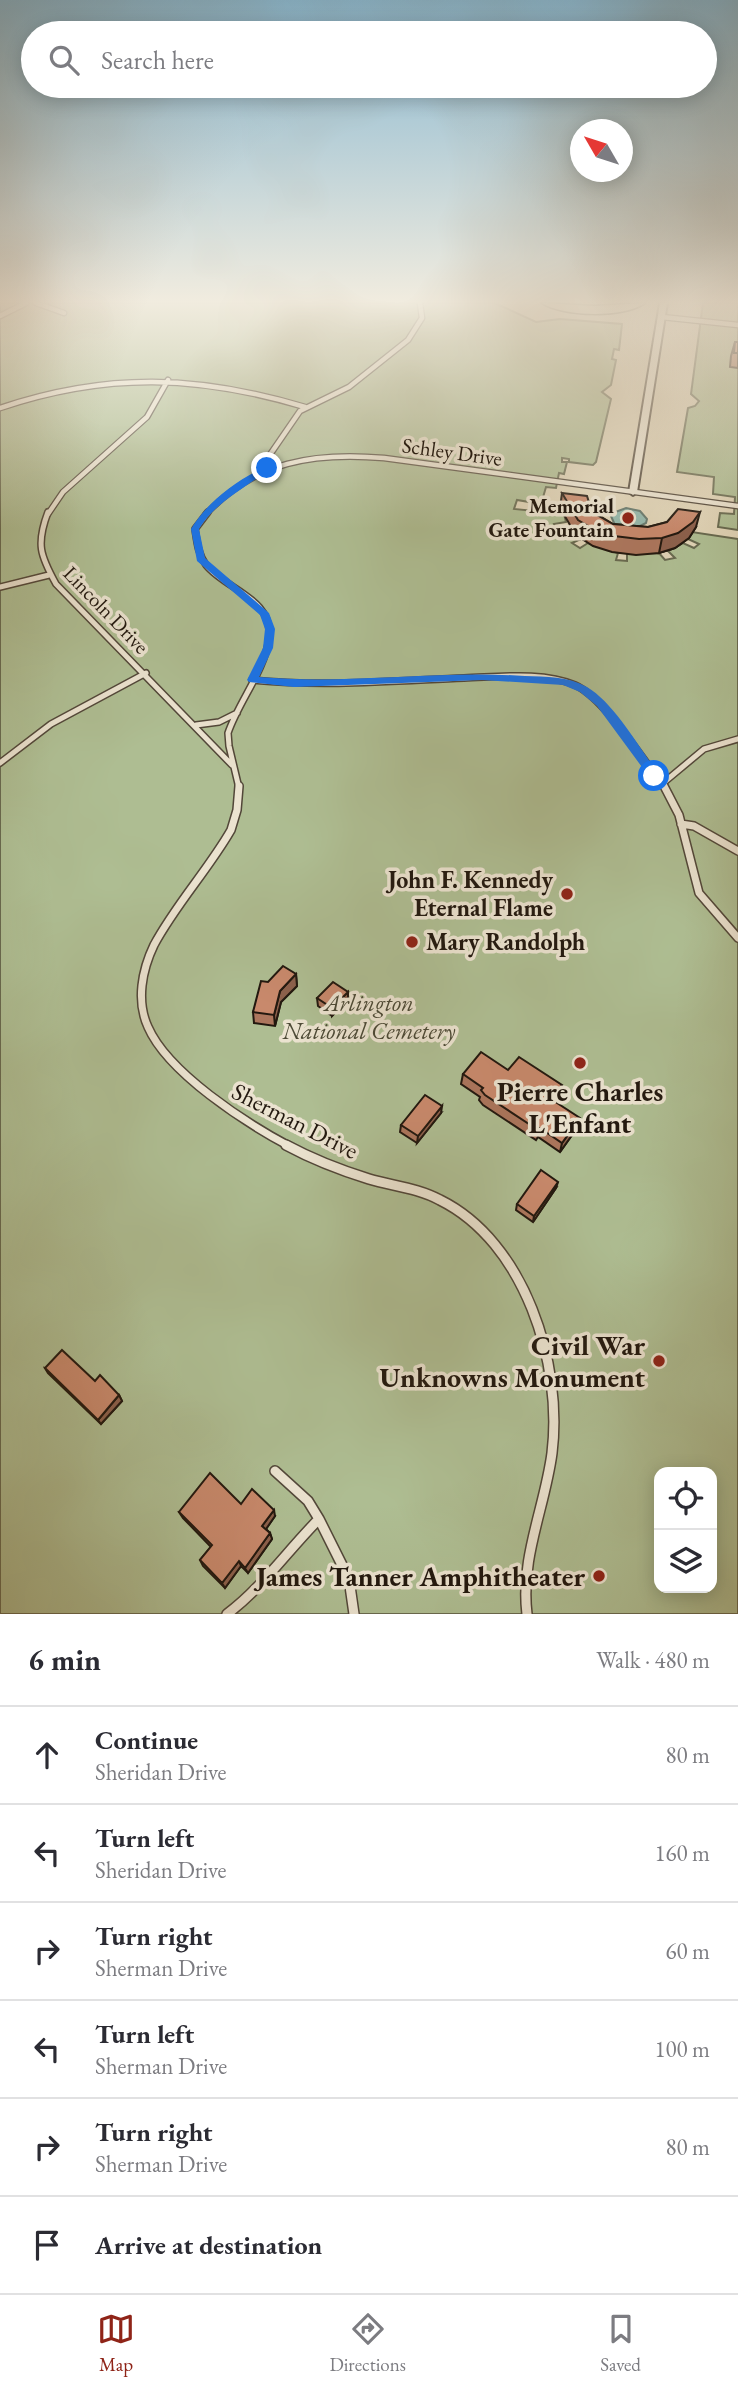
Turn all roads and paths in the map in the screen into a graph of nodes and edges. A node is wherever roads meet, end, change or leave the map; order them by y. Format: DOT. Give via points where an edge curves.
graph roads {
  1 [pos="360,378"];
  2 [pos="652,378"];
  3 [pos="168,380"];
  4 [pos="0,408"];
  5 [pos="305,408"];
  6 [pos="267,468"];
  7 [pos="633,492"];
  8 [pos="738,506"];
  9 [pos="49,575"];
  10 [pos="0,587"];
  11 [pos="146,673"];
  12 [pos="252,680"];
  13 [pos="239,713"];
  14 [pos="196,725"];
  15 [pos="738,739"];
  16 [pos="0,763"];
  17 [pos="233,766"];
  18 [pos="662,784"];
  19 [pos="681,824"];
  20 [pos="738,851"];
  21 [pos="738,938"];
  22 [pos="275,1471"];
  23 [pos="319,1519"];
  24 [pos="227,1614"];
  25 [pos="354,1614"];
  26 [pos="527,1614"];
  1 -- 5 [label="lane"];
  2 -- 7 [label="street"];
  3 -- 4 [label="lane" via="91,383"];
  3 -- 5 [label="lane" via="243,390"];
  3 -- 9 [label="lane, Lincoln Drive" via="146,420 66,487 44,515 39,550"];
  5 -- 6 [label="lane" via="267,459"];
  6 -- 7 [label="lane, Schley Drive" via="294,459 346,454"];
  6 -- 12 [label="lane, Sherman Drive" via="219,501 195,529 201,559 264,613 270,629 268,648"];
  7 -- 8 [label="lane, Schley Drive"];
  9 -- 10 [label="lane"];
  9 -- 11 [label="lane, Lincoln Drive"];
  11 -- 14 [label="lane, Lincoln Drive"];
  11 -- 16 [label="lane" via="58,717"];
  12 -- 13 [label="lane, Sherman Drive"];
  12 -- 18 [label="lane" via="294,684 482,676 569,682 600,704"];
  13 -- 14 [label="lane"];
  13 -- 17 [label="lane, Sherman Drive" via="228,731"];
  14 -- 17 [label="lane, Lincoln Drive"];
  15 -- 18 [label="lane" via="706,748"];
  17 -- 26 [label="lane, Sherman Drive" via="239,796 231,830 148,958 143,984 147,1026 201,1091 228,1112 320,1160 446,1203 483,1231 518,1279 538,1326 556,1405 553,1454 525,1582"];
  18 -- 19 [label="lane"];
  19 -- 20 [label="lane" via="696,827"];
  19 -- 21 [label="lane" via="699,893"];
  22 -- 23 [label="lane" via="308,1501"];
  23 -- 24 [label="lane" via="247,1599"];
  23 -- 25 [label="lane" via="349,1579"];
}
